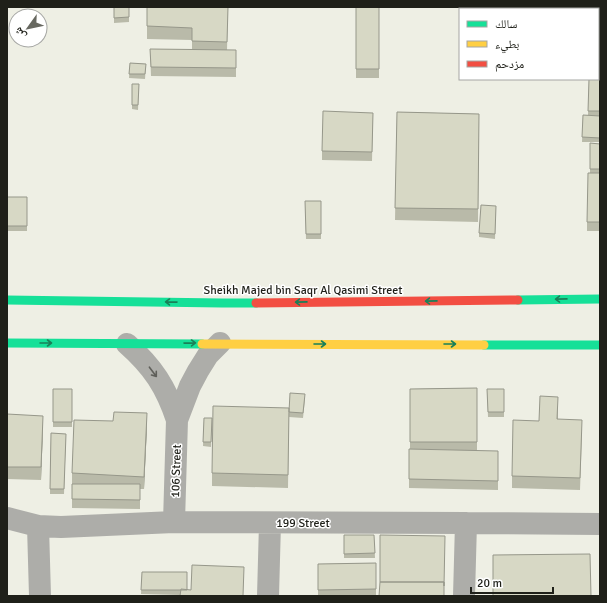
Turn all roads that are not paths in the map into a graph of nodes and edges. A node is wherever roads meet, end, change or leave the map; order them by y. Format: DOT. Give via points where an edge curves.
graph roads {
  1 [pos="600,299"];
  2 [pos="7,300"];
  3 [pos="7,343"];
  4 [pos="220,343"];
  5 [pos="127,344"];
  6 [pos="600,345"];
  7 [pos="177,420"];
  8 [pos="7,518"];
  9 [pos="174,522"];
  10 [pos="270,522"];
  11 [pos="466,522"];
  12 [pos="600,524"];
  13 [pos="38,526"];
  14 [pos="40,596"];
  15 [pos="268,596"];
  16 [pos="464,596"];
  1 -- 2 [label="street, Sheikh Majed bin Saqr Al Qasimi Street, one-way" via="222,302"];
  3 -- 5 [label="street, one-way"];
  5 -- 4 [label="street, one-way"];
  4 -- 6 [label="street, one-way"];
  4 -- 7 [label="street, 106 Street" via="198,371"];
  5 -- 7 [label="street, 106 Street, one-way" via="140,356 163,386"];
  7 -- 9 [label="street, 106 Street"];
  8 -- 13 [label="street, 199 Street"];
  9 -- 10 [label="street, 199 Street"];
  9 -- 13 [label="street, 199 Street"];
  10 -- 11 [label="street, 199 Street"];
  10 -- 15 [label="street"];
  11 -- 12 [label="street, 199 Street"];
  11 -- 16 [label="street"];
  13 -- 14 [label="street"];
}
